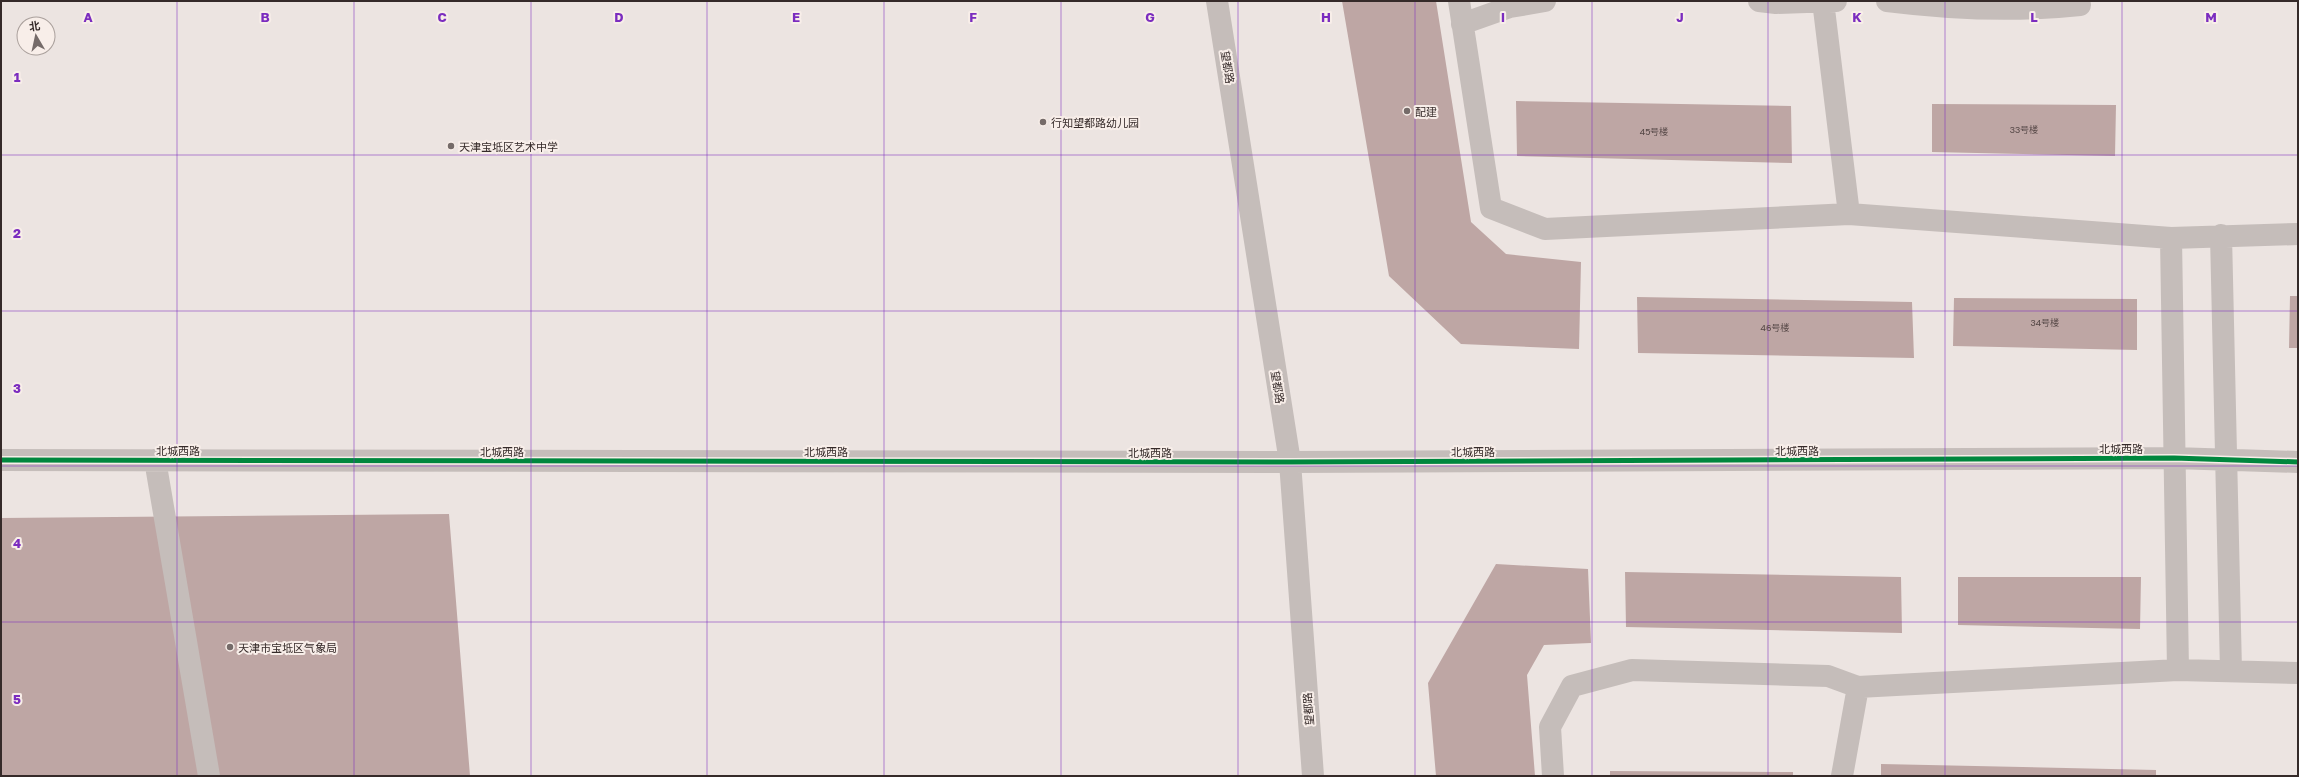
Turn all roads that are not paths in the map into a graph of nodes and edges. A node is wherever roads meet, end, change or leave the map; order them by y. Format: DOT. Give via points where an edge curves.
graph roads {
  1 [pos="1217,1"];
  2 [pos="1459,1"];
  3 [pos="1545,1"];
  4 [pos="1759,1"];
  5 [pos="1827,1"];
  6 [pos="1887,1"];
  7 [pos="2080,5"];
  8 [pos="1462,24"];
  9 [pos="1849,214"];
  10 [pos="2298,234"];
  11 [pos="2221,235"];
  12 [pos="2171,238"];
  13 [pos="2174,458"];
  14 [pos="1,460"];
  15 [pos="155,460"];
  16 [pos="2227,461"];
  17 [pos="1290,462"];
  18 [pos="2298,462"];
  19 [pos="2178,670"];
  20 [pos="2231,671"];
  21 [pos="2298,673"];
  22 [pos="1858,687"];
  23 [pos="209,776"];
  24 [pos="1313,776"];
  25 [pos="1553,776"];
  26 [pos="1842,776"];
  1 -- 17 [label="street, 望都路"];
  2 -- 8 [label="street"];
  3 -- 8 [label="street" via="1510,7"];
  4 -- 5 [label="street"];
  5 -- 9 [label="street"];
  6 -- 7 [label="street" via="1967,8 2047,8"];
  8 -- 9 [label="street" via="1491,208 1545,229"];
  9 -- 12 [label="street"];
  10 -- 11 [label="street"];
  11 -- 12 [label="street"];
  11 -- 16 [label="street"];
  12 -- 13 [label="street"];
  13 -- 16 [label="street, 北城西路"];
  13 -- 17 [label="street, 北城西路"];
  13 -- 19 [label="street"];
  14 -- 15 [label="street, 北城西路"];
  15 -- 17 [label="street, 北城西路"];
  15 -- 23 [label="street"];
  16 -- 18 [label="street, 北城西路"];
  16 -- 20 [label="street"];
  17 -- 24 [label="street, 望都路"];
  19 -- 20 [label="street"];
  19 -- 22 [label="street"];
  20 -- 21 [label="street"];
  22 -- 25 [label="street" via="1828,676 1632,670 1572,686 1550,727"];
  22 -- 26 [label="street"];
}
